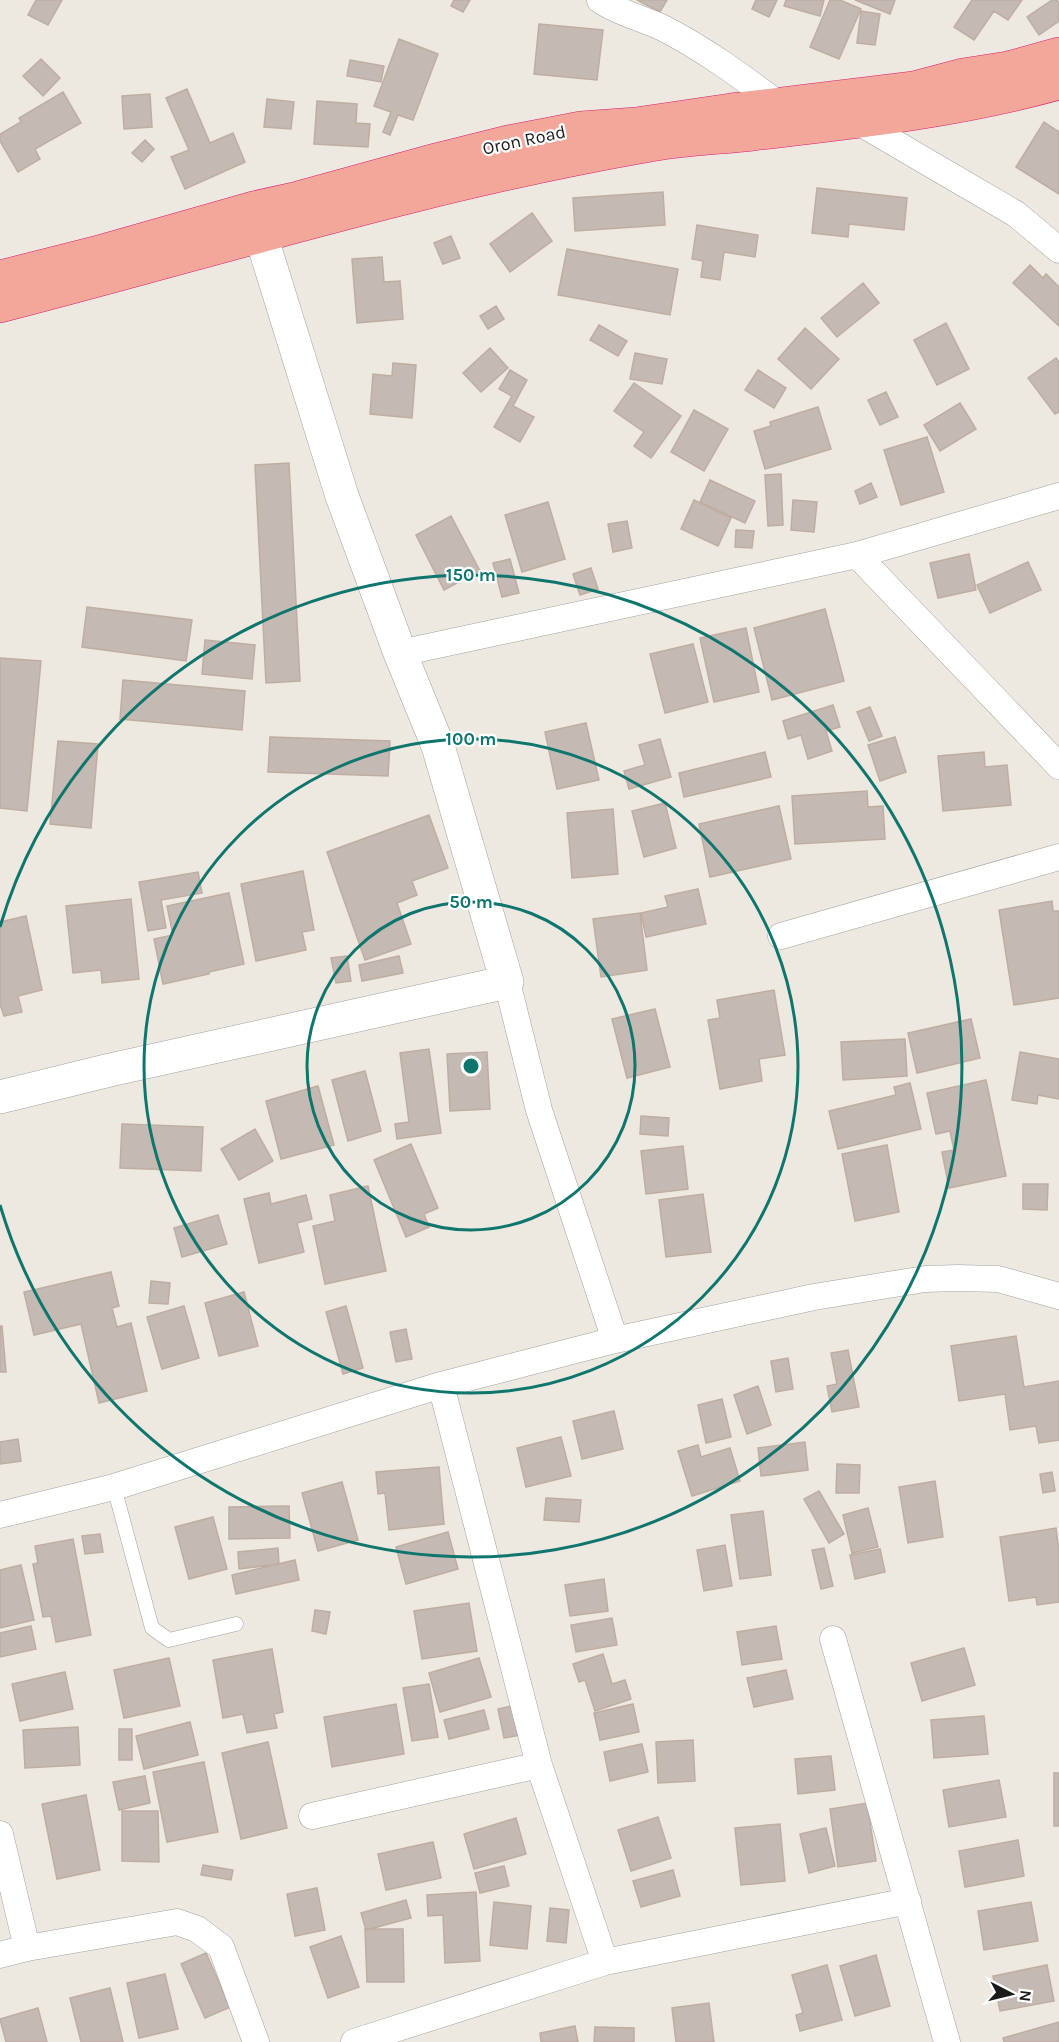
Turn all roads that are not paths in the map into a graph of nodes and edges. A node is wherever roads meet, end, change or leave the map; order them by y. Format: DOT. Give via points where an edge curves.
graph roads {
  1 [pos="600,0"];
  2 [pos="1059,54"];
  3 [pos="1059,83"];
  4 [pos="778,104"];
  5 [pos="857,121"];
  6 [pos="256,221"];
  7 [pos="1059,250"];
  8 [pos="0,277"];
  9 [pos="0,306"];
  10 [pos="1059,496"];
  11 [pos="857,555"];
  12 [pos="400,653"];
  13 [pos="1059,766"];
  14 [pos="1059,857"];
  15 [pos="781,936"];
  16 [pos="507,982"];
  17 [pos="0,1097"];
  18 [pos="1059,1296"];
  19 [pos="615,1340"];
  20 [pos="441,1385"];
  21 [pos="114,1487"];
  22 [pos="0,1515"];
  23 [pos="236,1624"];
  24 [pos="832,1639"];
  25 [pos="539,1765"];
  26 [pos="312,1816"];
  27 [pos="0,1834"];
  28 [pos="908,1901"];
  29 [pos="27,1948"];
  30 [pos="0,1955"];
  31 [pos="605,1962"];
  32 [pos="256,2042"];
  33 [pos="354,2042"];
  34 [pos="947,2042"];
  1 -- 4 [label="street" via="662,28 723,63"];
  2 -- 4 [label="highway, Oron Road" via="914,88"];
  3 -- 5 [label="highway, Oron Road" via="945,110"];
  4 -- 6 [label="highway, Oron Road" via="581,128 518,140 298,198"];
  5 -- 6 [label="highway, Oron Road" via="648,145"];
  5 -- 7 [label="street" via="1016,214"];
  6 -- 8 [label="highway, Oron Road" via="95,253"];
  6 -- 9 [label="highway, Oron Road" via="101,280"];
  6 -- 12 [label="street" via="342,496"];
  10 -- 11 [label="street"];
  11 -- 12 [label="street"];
  11 -- 13 [label="street"];
  12 -- 16 [label="street" via="438,746"];
  14 -- 15 [label="street"];
  16 -- 17 [label="street"];
  16 -- 19 [label="street" via="538,1110"];
  18 -- 19 [label="street" via="998,1279 925,1279 814,1297"];
  19 -- 20 [label="street"];
  20 -- 21 [label="street"];
  20 -- 25 [label="street"];
  21 -- 22 [label="street"];
  21 -- 23 [label="lane" via="152,1628 169,1640"];
  24 -- 28 [label="street"];
  25 -- 26 [label="street"];
  25 -- 31 [label="street"];
  27 -- 29 [label="street"];
  28 -- 31 [label="street"];
  28 -- 34 [label="street"];
  29 -- 30 [label="street"];
  29 -- 32 [label="street" via="177,1922 197,1929 221,1947"];
  31 -- 33 [label="street"];
}
